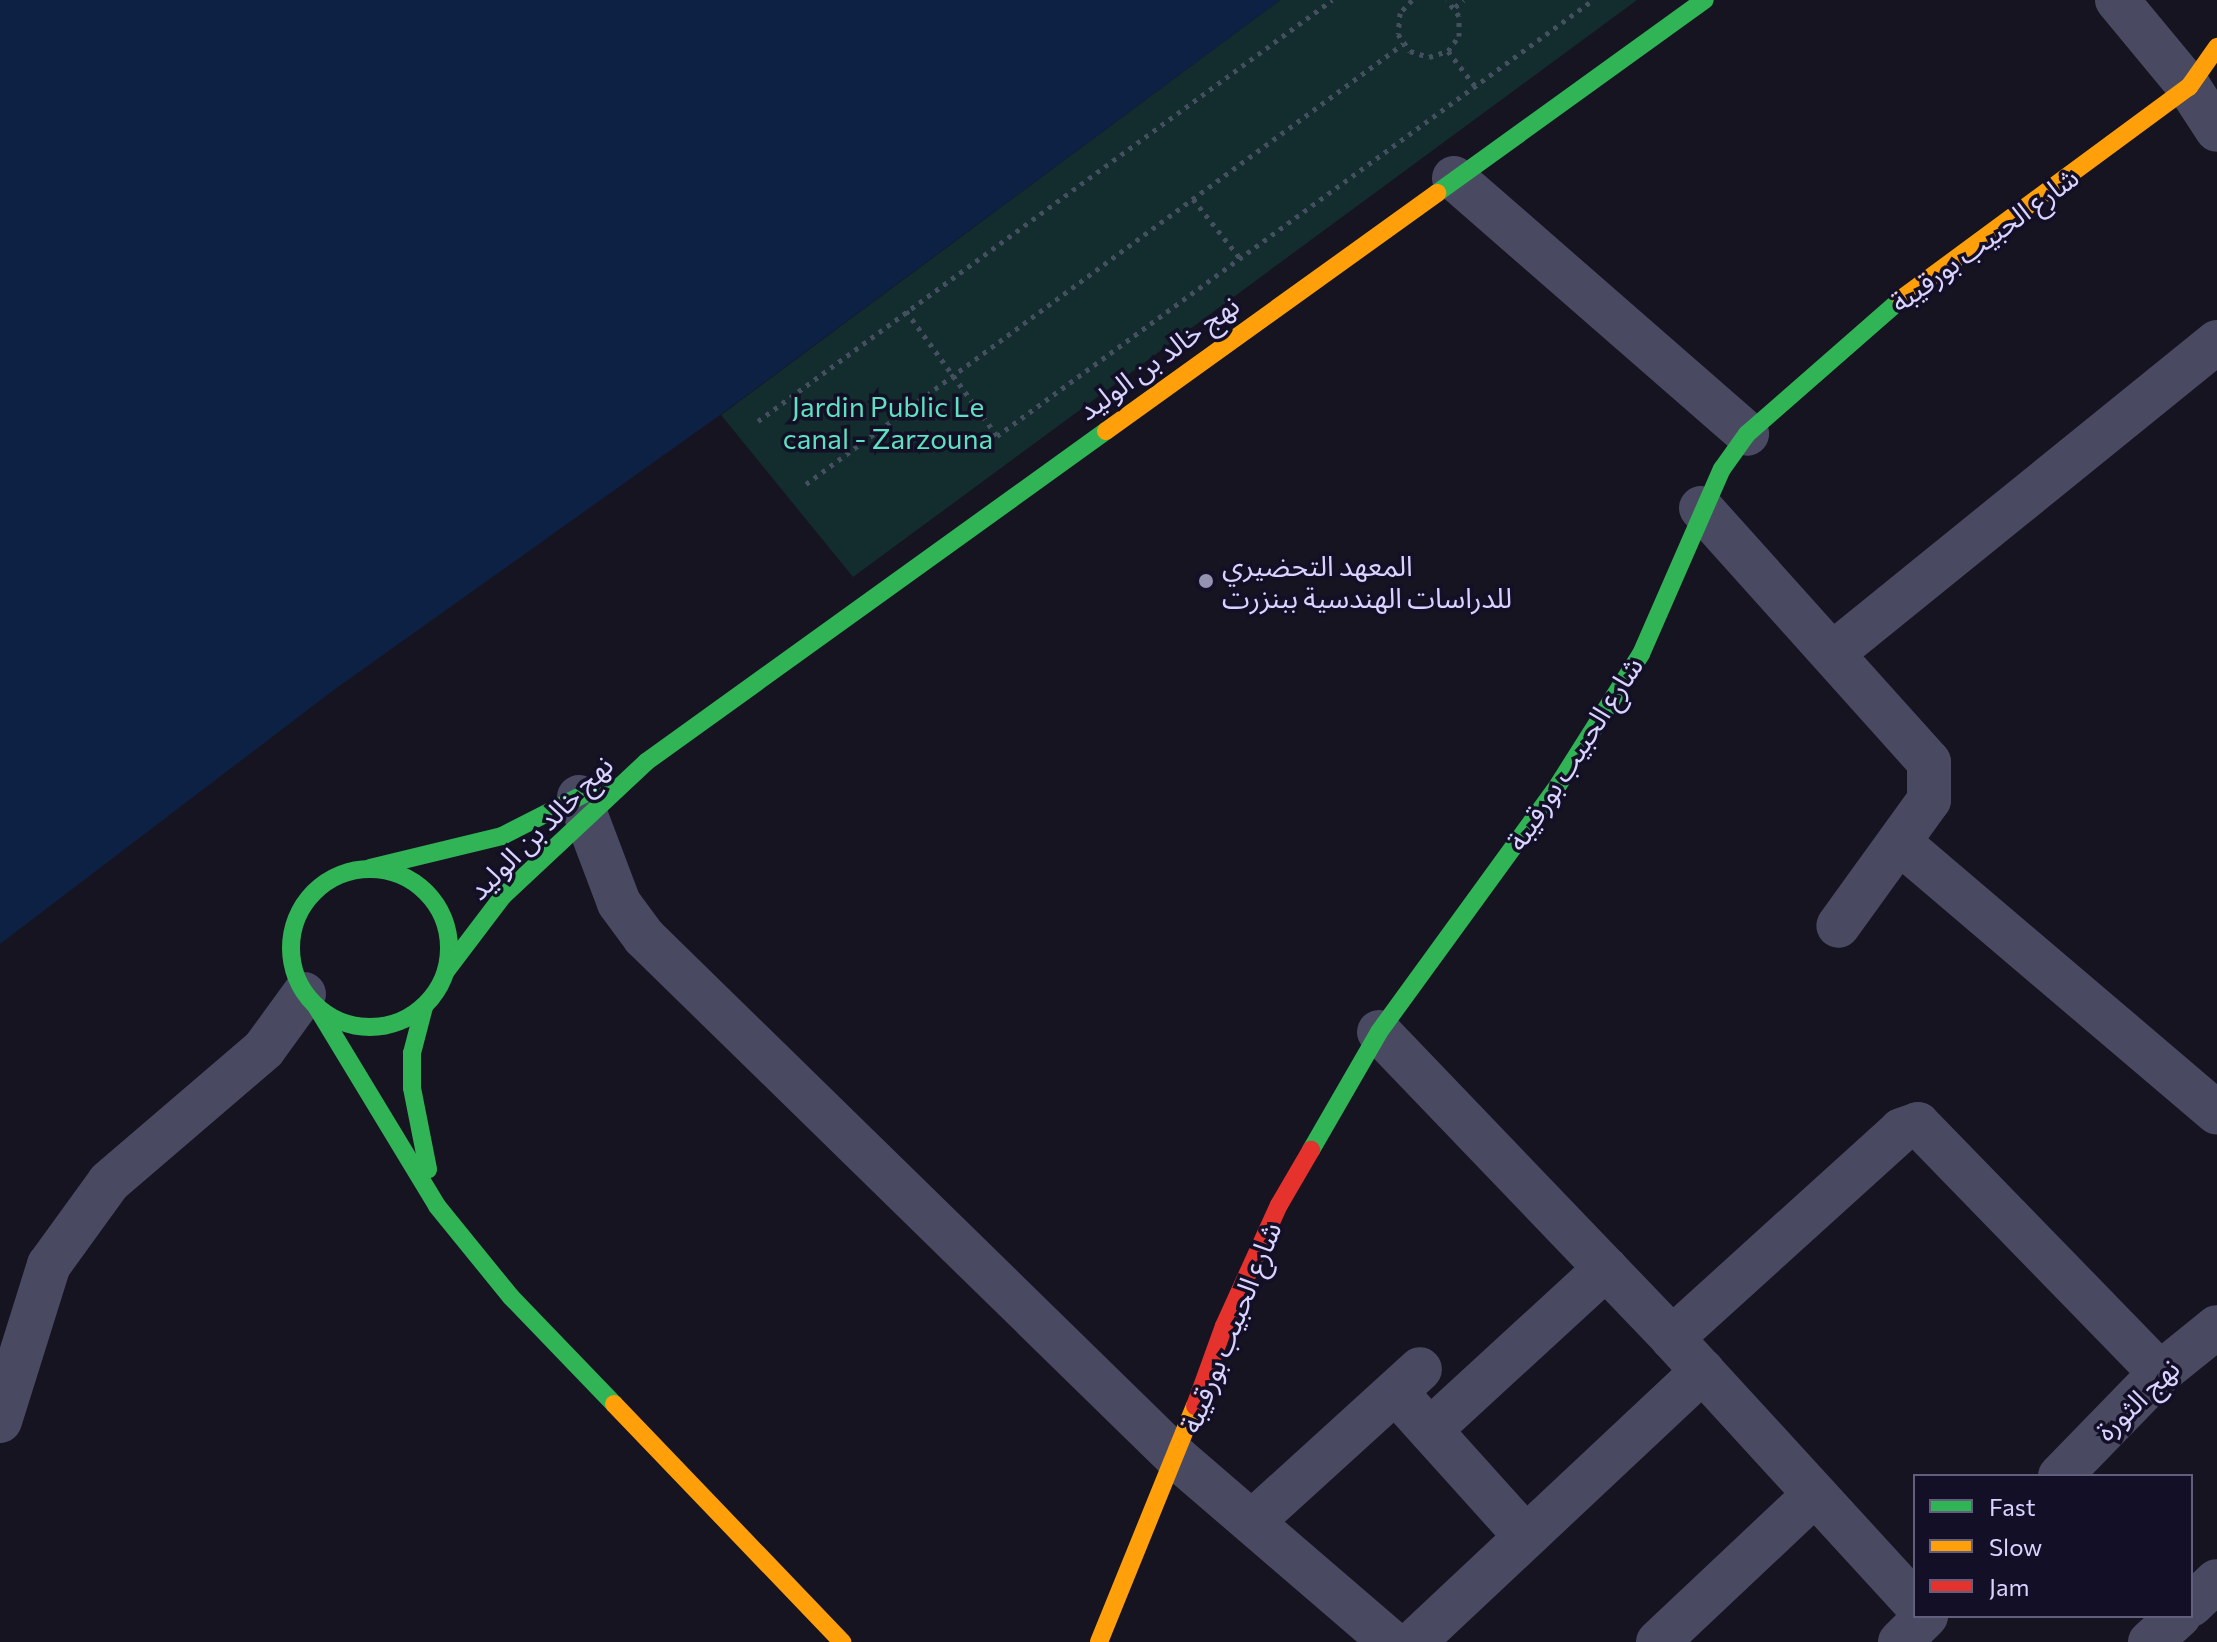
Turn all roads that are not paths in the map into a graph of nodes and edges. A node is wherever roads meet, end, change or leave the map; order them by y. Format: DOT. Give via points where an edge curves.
graph roads {
  1 [pos="1705,0"];
  2 [pos="2117,0"];
  3 [pos="2217,47"];
  4 [pos="2189,87"];
  5 [pos="2217,130"];
  6 [pos="1454,178"];
  7 [pos="2217,342"];
  8 [pos="1747,434"];
  9 [pos="1701,508"];
  10 [pos="1833,653"];
  11 [pos="584,806"];
  12 [pos="1900,843"];
  13 [pos="366,869"];
  14 [pos="1838,926"];
  15 [pos="446,971"];
  16 [pos="310,1000"];
  17 [pos="424,1007"];
  18 [pos="1379,1032"];
  19 [pos="2217,1113"];
  20 [pos="437,1206"];
  21 [pos="1606,1268"];
  22 [pos="2217,1327"];
  23 [pos="1672,1338"];
  24 [pos="1703,1371"];
  25 [pos="2160,1373"];
  26 [pos="0,1421"];
  27 [pos="1430,1430"];
  28 [pos="1177,1458"];
  29 [pos="2062,1474"];
  30 [pos="1813,1496"];
  31 [pos="1252,1522"];
  32 [pos="1526,1537"];
  33 [pos="1913,1601"];
  34 [pos="1925,1618"];
  35 [pos="1929,1618"];
  36 [pos="2178,1618"];
  37 [pos="1106,1625"];
  38 [pos="842,1642"];
  39 [pos="1084,1642"];
  40 [pos="1391,1642"];
  41 [pos="1414,1642"];
  42 [pos="1658,1642"];
  43 [pos="1900,1642"];
  44 [pos="1951,1642"];
  45 [pos="2150,1642"];
  1 -- 6 [label="street, نهج خالد بن الوليد"];
  2 -- 4 [label="street"];
  3 -- 4 [label="street, شارع الحبيب بورقيبة"];
  4 -- 5 [label="street"];
  4 -- 8 [label="street, شارع الحبيب بورقيبة" via="1865,326"];
  6 -- 8 [label="street"];
  6 -- 11 [label="street, نهج خالد بن الوليد"];
  7 -- 10 [label="street"];
  8 -- 9 [label="street, شارع الحبيب بورقيبة"];
  9 -- 10 [label="street"];
  9 -- 18 [label="street, شارع الحبيب بورقيبة" via="1641,654 1555,790"];
  10 -- 12 [label="street" via="1929,762 1929,800"];
  11 -- 13 [label="street, نهج خالد بن الوليد" via="502,836"];
  11 -- 15 [label="street, نهج خالد بن الوليد" via="503,896"];
  11 -- 28 [label="street" via="619,903 644,937"];
  12 -- 14 [label="street"];
  12 -- 19 [label="street"];
  13 -- 15 [label="street" via="391,872 433,899 445,922"];
  13 -- 16 [label="street" via="342,874 304,903 290,948"];
  15 -- 17 [label="street"];
  16 -- 17 [label="street" via="358,1027 382,1027"];
  16 -- 20 [label="street"];
  16 -- 26 [label="street" via="264,1049 109,1182 49,1265"];
  17 -- 20 [label="street" via="412,1053 412,1088"];
  18 -- 21 [label="street"];
  18 -- 28 [label="street, شارع الحبيب بورقيبة" via="1279,1205 1224,1326"];
  20 -- 38 [label="street" via="511,1297"];
  21 -- 23 [label="street"];
  21 -- 27 [label="street"];
  22 -- 25 [label="street, نهج الثورة"];
  23 -- 24 [label="street"];
  23 -- 25 [label="street" via="1901,1130 1918,1124"];
  24 -- 30 [label="street"];
  24 -- 32 [label="street"];
  25 -- 29 [label="street, نهج الثورة"];
  27 -- 31 [label="street" via="1407,1381"];
  27 -- 32 [label="street"];
  28 -- 31 [label="street"];
  28 -- 37 [label="street, شارع الحبيب بورقيبة"];
  30 -- 33 [label="street"];
  30 -- 42 [label="street"];
  31 -- 40 [label="street"];
  32 -- 41 [label="street"];
  34 -- 43 [label="street"];
  35 -- 44 [label="street"];
  36 -- 45 [label="street"];
  37 -- 39 [label="street, شارع الحبيب بورقيبة"];
}
